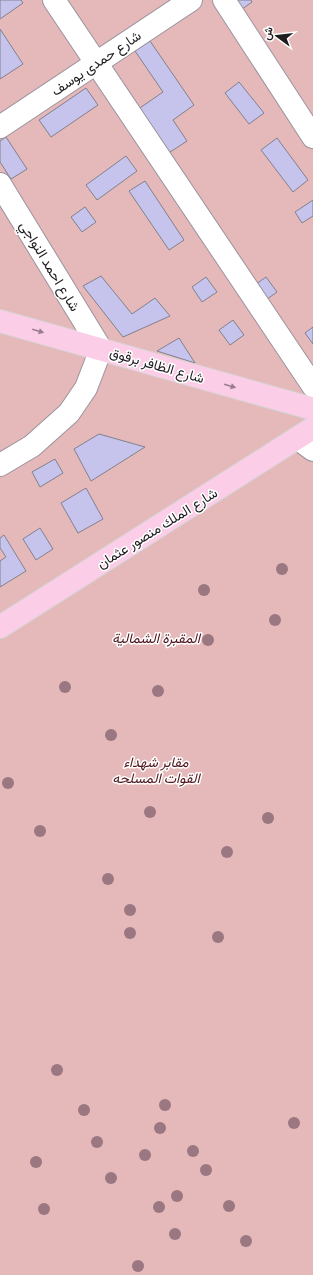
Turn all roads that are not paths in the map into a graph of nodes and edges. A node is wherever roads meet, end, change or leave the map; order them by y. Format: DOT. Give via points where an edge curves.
graph roads {
  1 [pos="54,0"];
  2 [pos="191,0"];
  3 [pos="224,0"];
  4 [pos="96,63"];
  5 [pos="0,127"];
  6 [pos="313,137"];
  7 [pos="0,184"];
  8 [pos="0,321"];
  9 [pos="101,349"];
  10 [pos="313,386"];
  11 [pos="313,409"];
  12 [pos="308,439"];
  13 [pos="0,465"];
  14 [pos="0,627"];
  1 -- 4 [label="lane"];
  2 -- 4 [label="lane, شارع حمدى يوسف"];
  3 -- 6 [label="lane"];
  4 -- 5 [label="lane, شارع حمدى يوسف"];
  4 -- 10 [label="lane"];
  7 -- 9 [label="lane, شارع احمد النواجي"];
  8 -- 9 [label="main road, شارع الظافر برقوق, one-way"];
  9 -- 11 [label="main road, شارع الظافر برقوق, one-way"];
  9 -- 13 [label="lane" via="86,388 69,413 32,446"];
  12 -- 14 [label="main road, شارع الملك منصور عثمان"];
}
